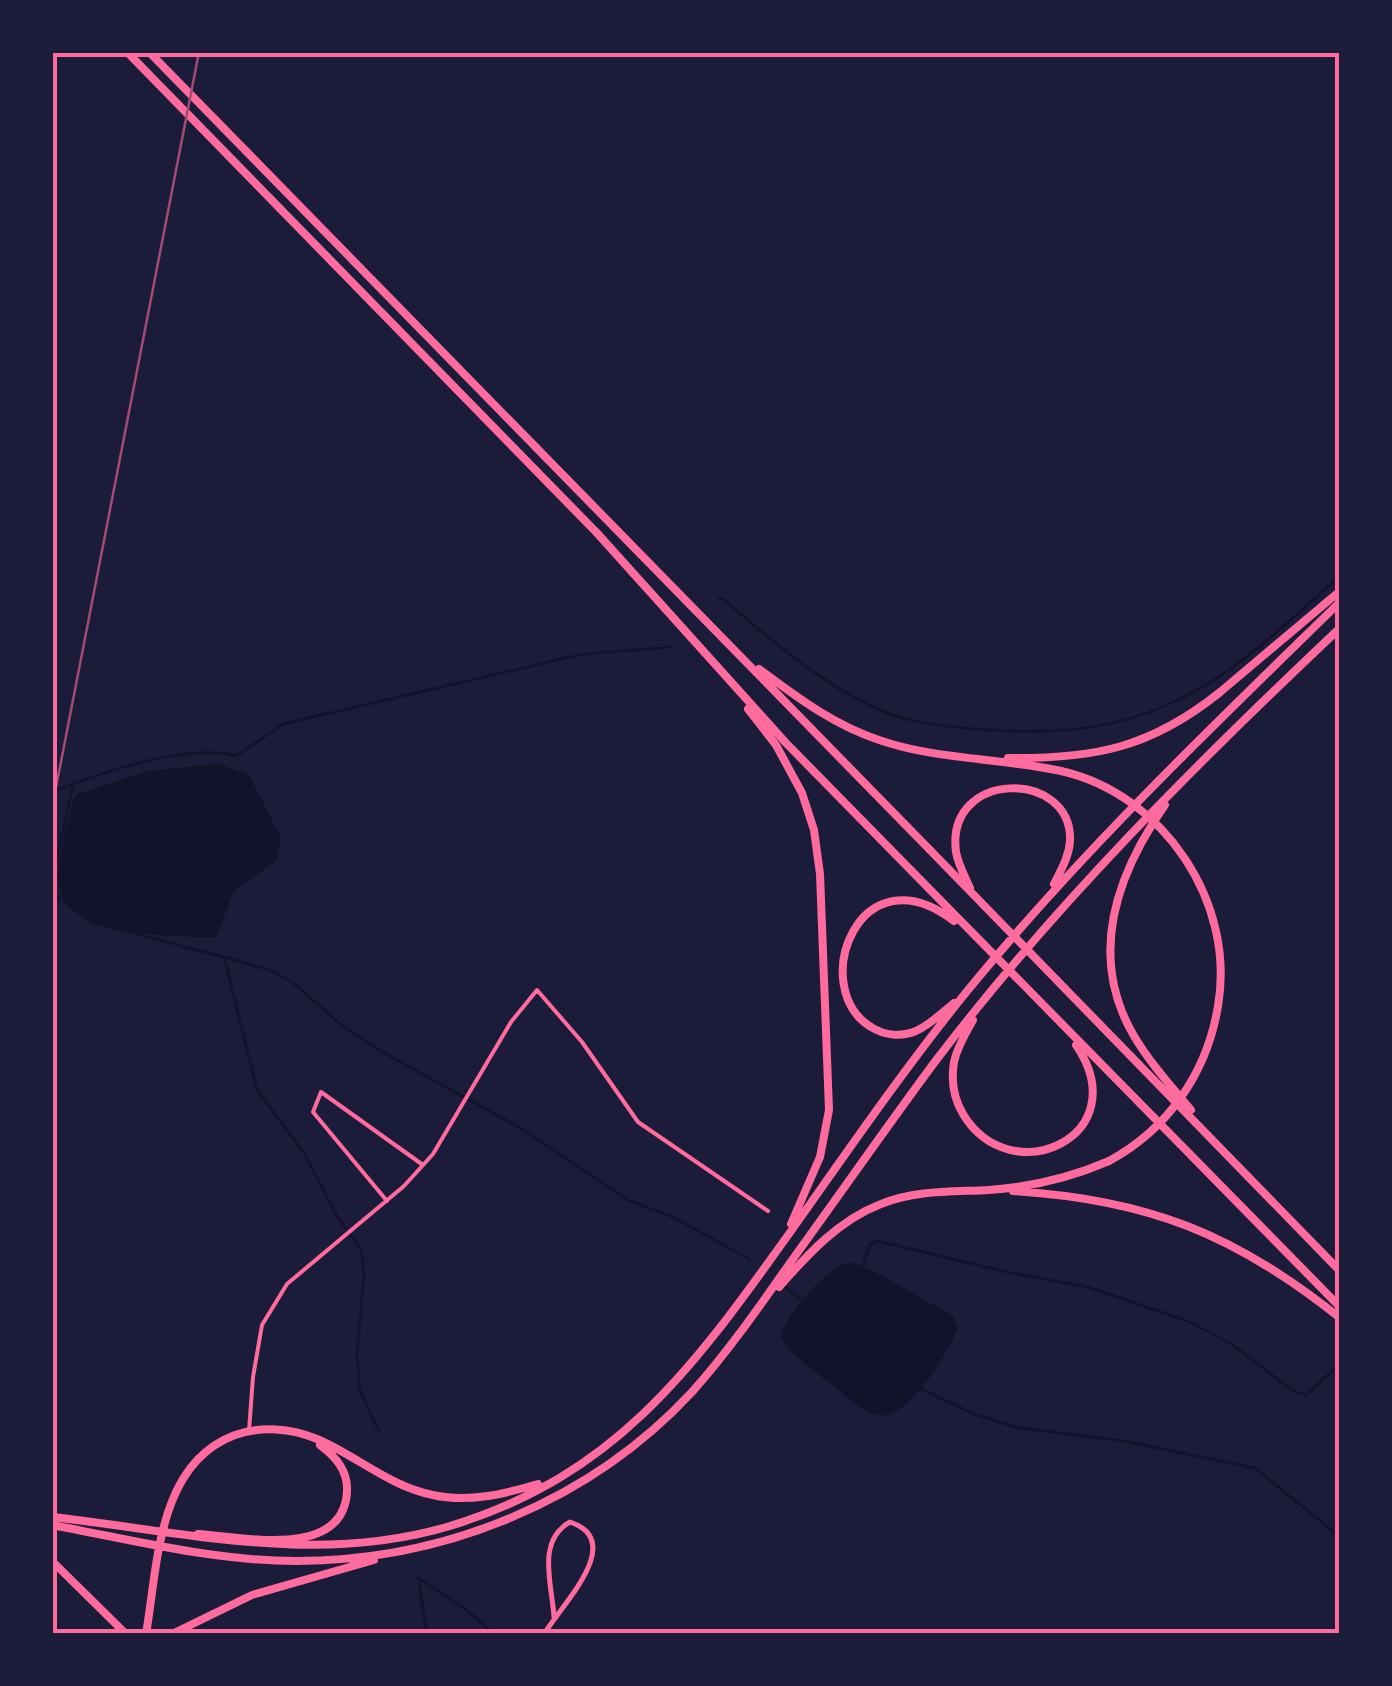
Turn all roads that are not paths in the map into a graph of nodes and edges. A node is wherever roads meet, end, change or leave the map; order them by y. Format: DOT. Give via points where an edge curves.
graph roads {
  1 [pos="127,52"];
  2 [pos="149,52"];
  3 [pos="1340,591"];
  4 [pos="1340,602"];
  5 [pos="1340,628"];
  6 [pos="702,651"];
  7 [pos="739,654"];
  8 [pos="983,757"];
  9 [pos="1176,789"];
  10 [pos="972,892"];
  11 [pos="1048,894"];
  12 [pos="982,942"];
  13 [pos="966,992"];
  14 [pos="982,1003"];
  15 [pos="1065,1028"];
  16 [pos="1168,1088"];
  17 [pos="423,1165"];
  18 [pos="988,1190"];
  19 [pos="387,1201"];
  20 [pos="768,1211"];
  21 [pos="785,1239"];
  22 [pos="1340,1271"];
  23 [pos="1340,1307"];
  24 [pos="752,1316"];
  25 [pos="1340,1318"];
  26 [pos="249,1431"];
  27 [pos="294,1432"];
  28 [pos="552,1481"];
  29 [pos="52,1516"];
  30 [pos="52,1525"];
  31 [pos="183,1534"];
  32 [pos="405,1551"];
  33 [pos="52,1561"];
  34 [pos="554,1617"];
  35 [pos="126,1634"];
  36 [pos="146,1634"];
  37 [pos="172,1634"];
  38 [pos="544,1634"];
  1 -- 6 [label="highway" via="597,533"];
  2 -- 7 [label="highway"];
  3 -- 8 [label="highway" via="1168,729 1123,748 1064,758"];
  4 -- 11 [label="highway"];
  5 -- 9 [label="highway"];
  6 -- 12 [label="highway"];
  6 -- 21 [label="highway" via="786,762 818,848 829,1110 820,1156"];
  7 -- 8 [label="highway" via="858,733 909,748"];
  7 -- 10 [label="highway"];
  8 -- 18 [label="highway" via="1065,772 1116,794 1166,834 1210,909 1220,1000 1211,1040 1188,1088 1151,1134 1065,1178"];
  9 -- 14 [label="highway" via="1088,878"];
  9 -- 16 [label="highway" via="1127,866 1111,935 1124,1015"];
  10 -- 11 [label="highway" via="956,848 959,824 978,798 1009,787 1047,798 1066,821 1068,856"];
  10 -- 16 [label="highway"];
  11 -- 13 [label="highway"];
  12 -- 13 [label="highway" via="939,910 904,899 870,910 848,945 846,995 877,1031 914,1032"];
  12 -- 15 [label="highway"];
  13 -- 21 [label="highway"];
  14 -- 15 [label="highway" via="953,1078 971,1127 997,1146 1048,1150 1088,1120 1094,1084"];
  14 -- 24 [label="highway"];
  15 -- 23 [label="highway"];
  16 -- 22 [label="highway"];
  17 -- 19 [label="street"];
  17 -- 19 [label="street" via="321,1092 313,1112"];
  17 -- 20 [label="street" via="537,990 648,1130"];
  18 -- 24 [label="highway" via="911,1194 862,1212 810,1252"];
  18 -- 25 [label="highway" via="1088,1198 1176,1220 1262,1262"];
  19 -- 26 [label="street" via="286,1284 262,1325"];
  21 -- 28 [label="highway" via="680,1379 622,1434"];
  24 -- 32 [label="highway" via="676,1408 578,1485 503,1522"];
  26 -- 27 [label="highway"];
  26 -- 36 [label="highway" via="210,1448 182,1478 166,1516"];
  27 -- 28 [label="highway" via="435,1496 489,1496"];
  27 -- 31 [label="highway" via="323,1446 345,1476 344,1504 327,1529 288,1539"];
  28 -- 31 [label="highway" via="450,1526 404,1537 314,1547"];
  29 -- 31 [label="highway"];
  30 -- 32 [label="highway" via="292,1561"];
  32 -- 37 [label="highway" via="252,1595"];
  33 -- 35 [label="highway"];
  34 -- 34 [label="street" via="594,1551 592,1536 570,1522 549,1545"];
  34 -- 38 [label="street"];
}
